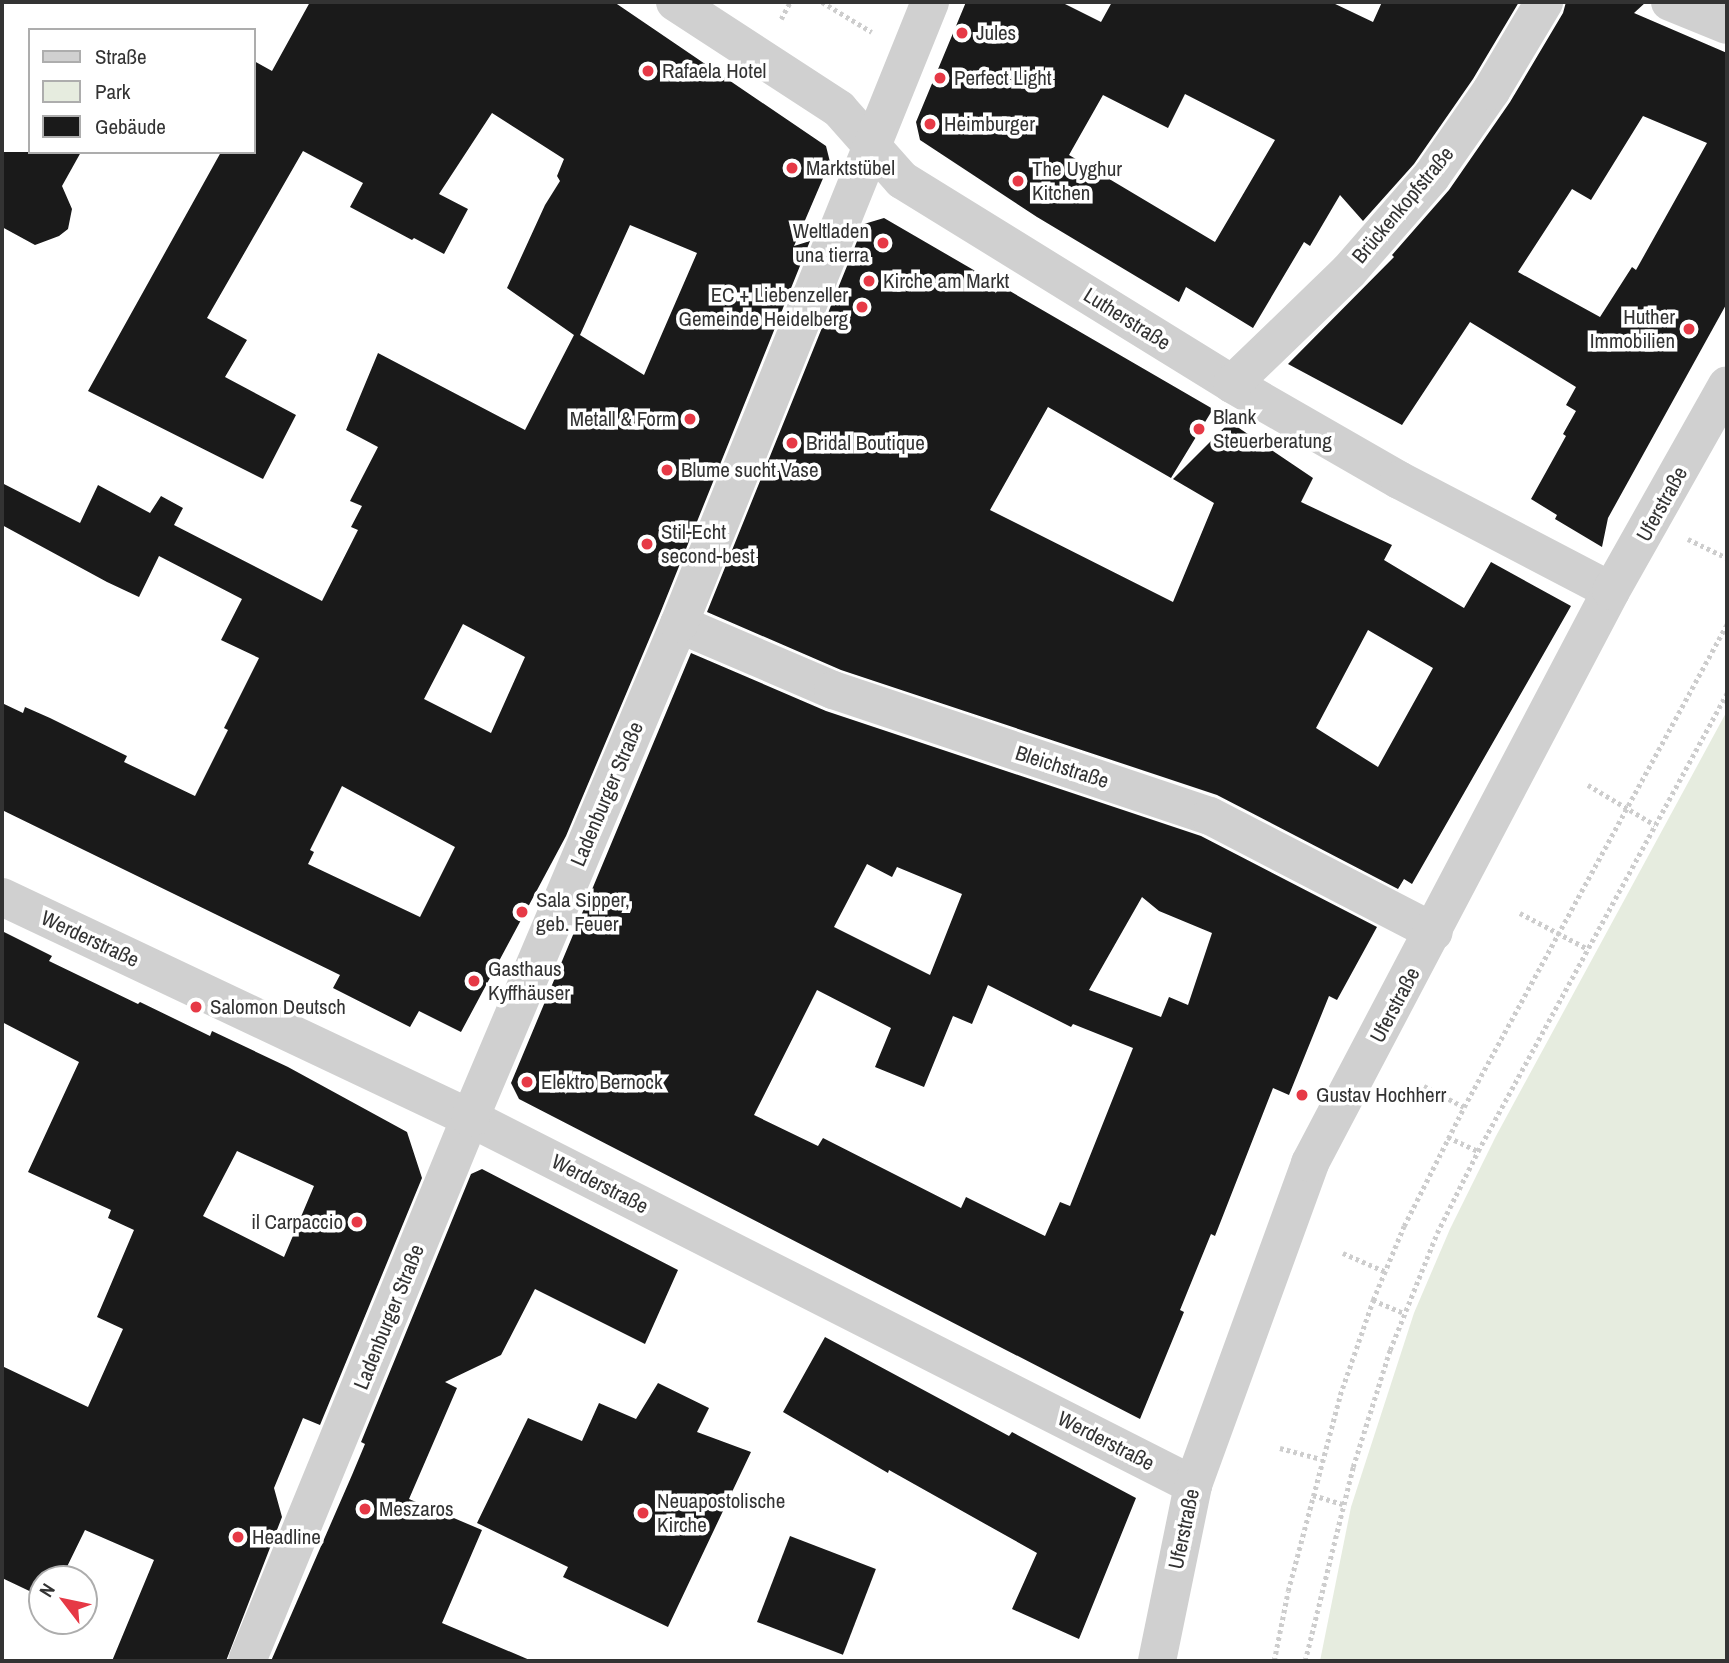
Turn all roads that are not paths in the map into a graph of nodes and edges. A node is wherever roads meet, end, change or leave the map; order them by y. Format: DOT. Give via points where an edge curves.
graph roads {
  1 [pos="675,2"];
  2 [pos="930,2"];
  3 [pos="1544,2"];
  4 [pos="1670,2"];
  5 [pos="1727,25"];
  6 [pos="871,149"];
  7 [pos="1232,384"];
  8 [pos="1727,386"];
  9 [pos="1611,592"];
  10 [pos="680,624"];
  11 [pos="2,897"];
  12 [pos="1434,932"];
  13 [pos="470,1118"];
  14 [pos="1193,1485"];
  15 [pos="247,1661"];
  16 [pos="1157,1661"];
  1 -- 6 [label="street, Lutherstraße" via="839,109"];
  2 -- 6 [label="street, Ladenburger Straße"];
  3 -- 7 [label="street, Brückenkopfstraße" via="1491,91 1424,186 1349,271"];
  4 -- 5 [label="street"];
  6 -- 7 [label="street, Lutherstraße" via="902,180"];
  6 -- 10 [label="street, Ladenburger Straße"];
  7 -- 9 [label="street, Lutherstraße" via="1399,480"];
  8 -- 9 [label="street, Uferstraße"];
  9 -- 12 [label="street, Uferstraße"];
  10 -- 12 [label="street, Bleichstraße" via="833,690 1210,816"];
  10 -- 13 [label="street, Ladenburger Straße"];
  11 -- 13 [label="street, Werderstraße"];
  12 -- 14 [label="street, Uferstraße" via="1310,1163"];
  13 -- 14 [label="street, Werderstraße"];
  13 -- 15 [label="street, Ladenburger Straße"];
  14 -- 16 [label="street, Uferstraße"];
}
